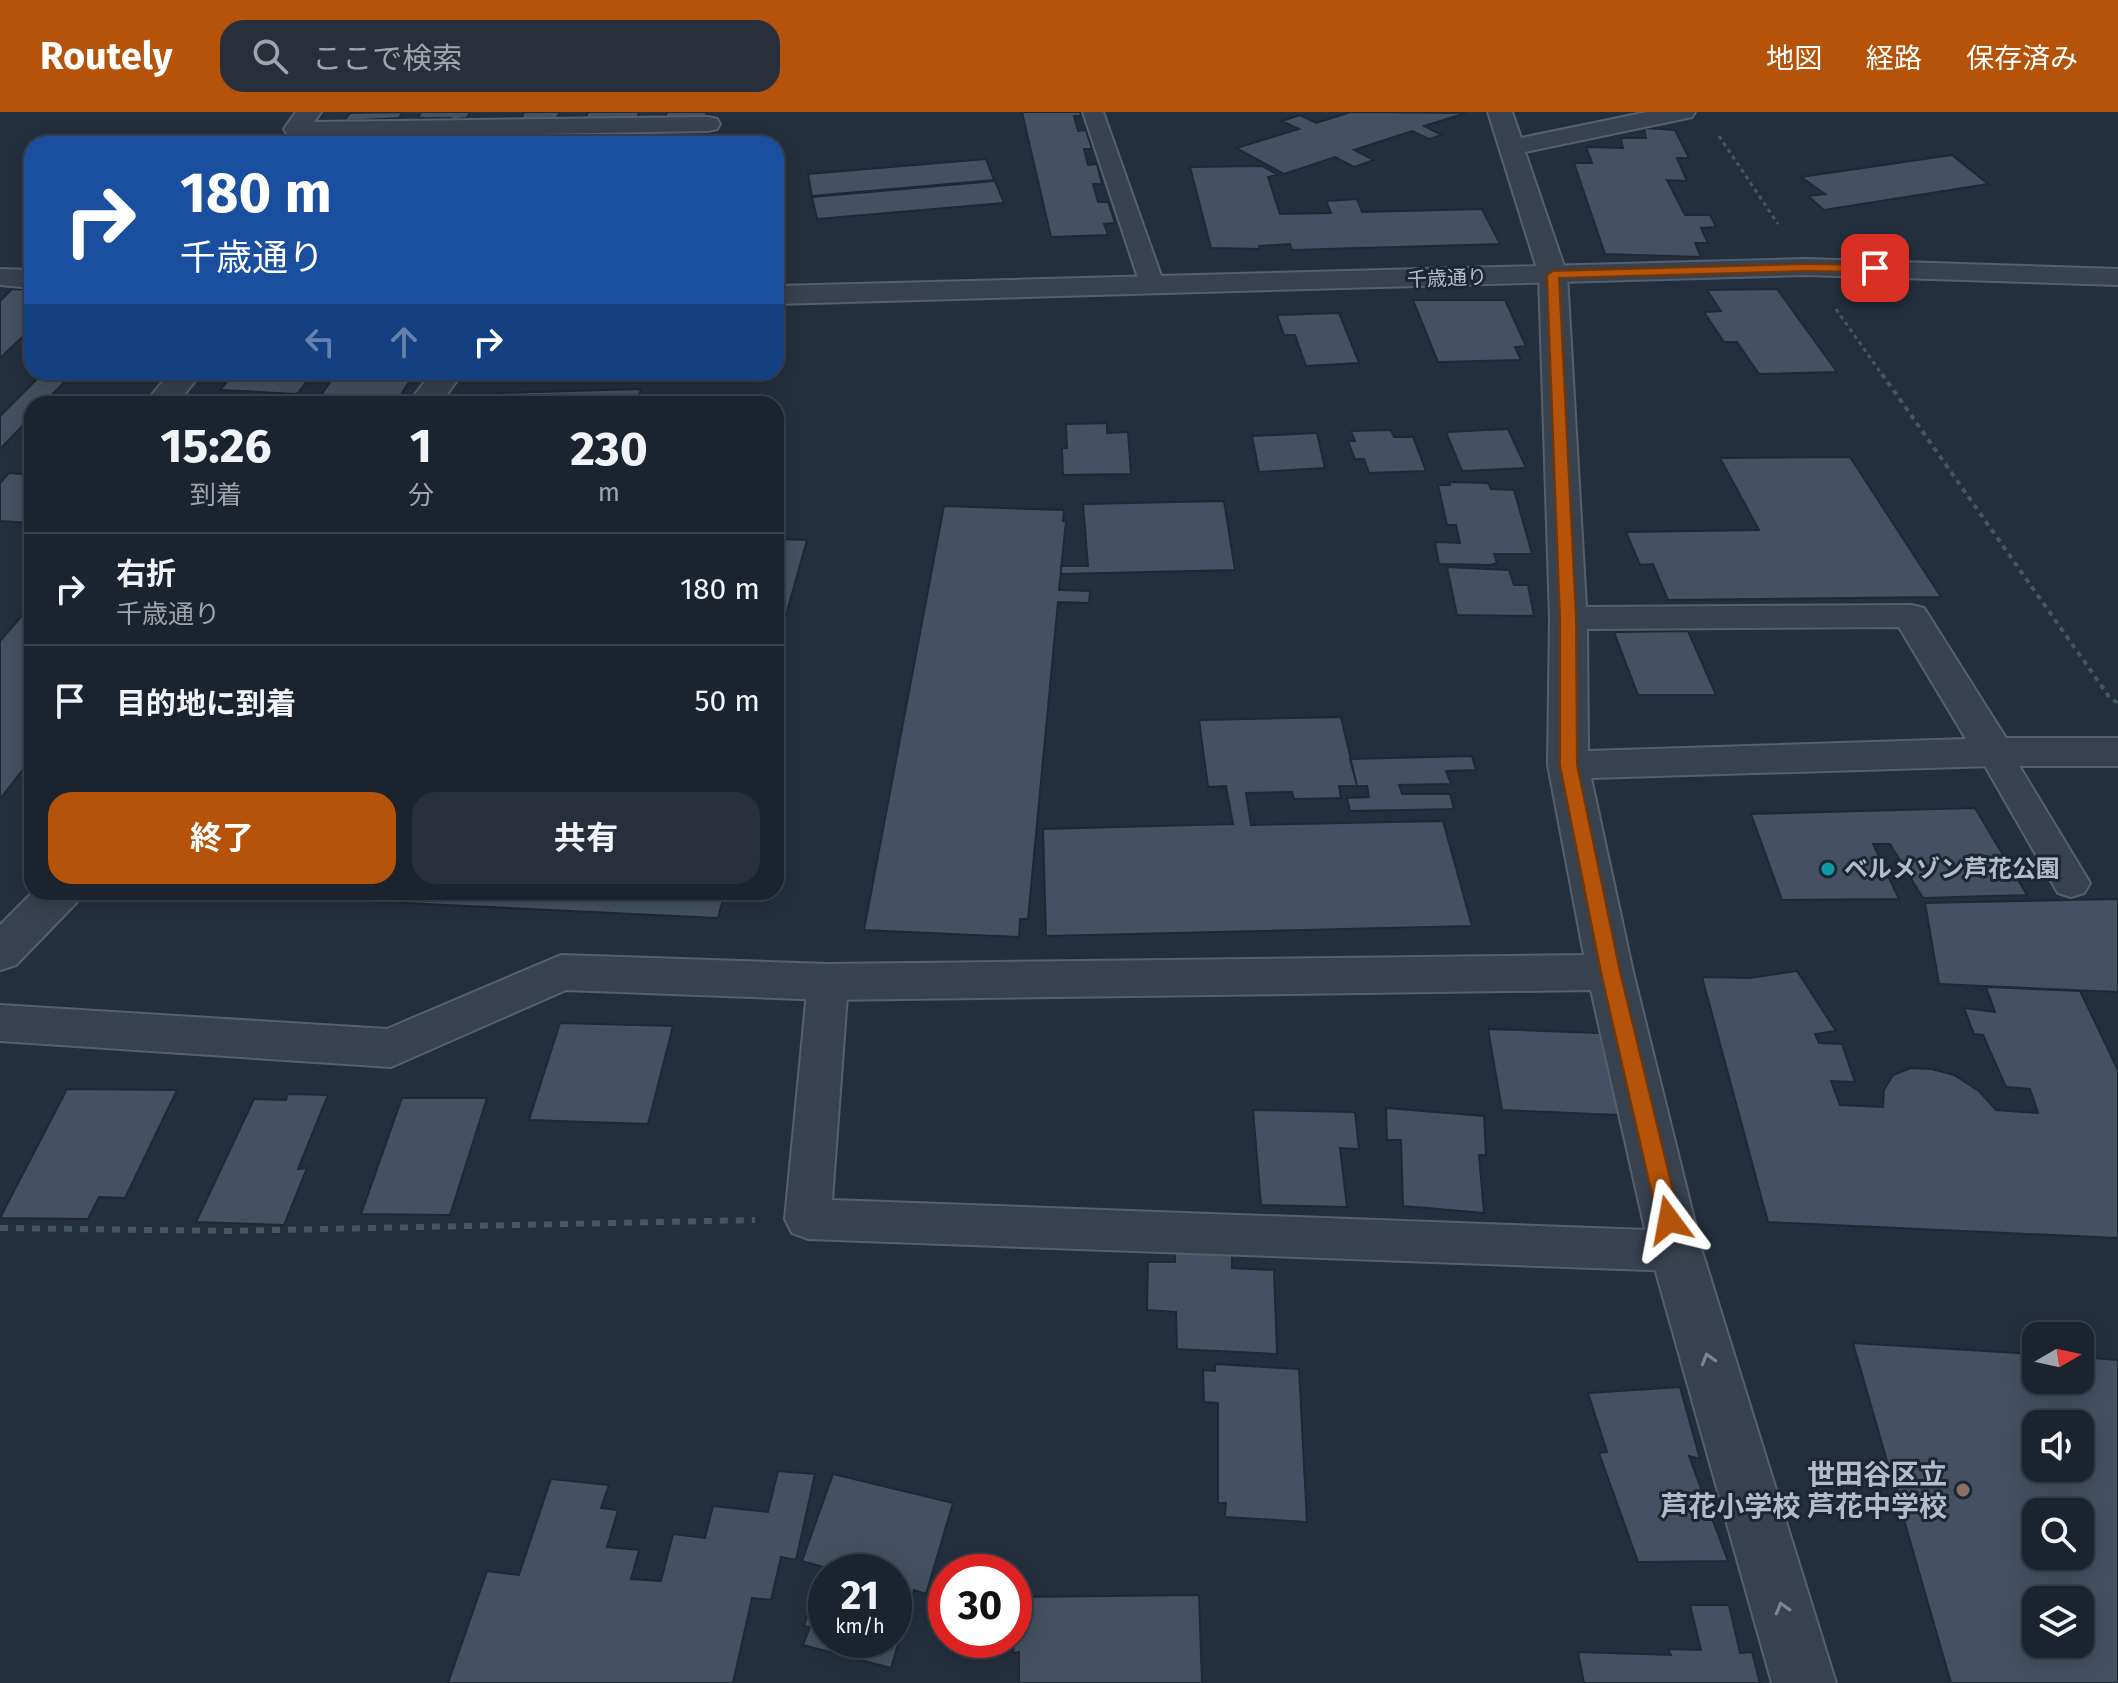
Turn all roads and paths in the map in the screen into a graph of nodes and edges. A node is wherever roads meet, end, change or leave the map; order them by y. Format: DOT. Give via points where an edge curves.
graph roads {
  1 [pos="309,112"];
  2 [pos="1093,112"];
  3 [pos="1500,112"];
  4 [pos="1683,112"];
  5 [pos="717,118"];
  6 [pos="495,120"];
  7 [pos="1712,125"];
  8 [pos="389,136"];
  9 [pos="407,136"];
  10 [pos="692,136"];
  11 [pos="1511,147"];
  12 [pos="1806,267"];
  13 [pos="1553,275"];
  14 [pos="0,277"];
  15 [pos="2118,277"];
  16 [pos="24,278"];
  17 [pos="1153,287"];
  18 [pos="784,295"];
  19 [pos="180,380"];
  20 [pos="167,396"];
  21 [pos="1568,618"];
  22 [pos="2118,704"];
  23 [pos="1994,752"];
  24 [pos="2118,752"];
  25 [pos="1568,765"];
  26 [pos="2071,883"];
  27 [pos="31,909"];
  28 [pos="0,953"];
  29 [pos="1610,972"];
  30 [pos="828,982"];
  31 [pos="0,1023"];
  32 [pos="808,1219"];
  33 [pos="0,1228"];
  34 [pos="1676,1251"];
  35 [pos="1804,1683"];
  1 -- 8 [label="street" via="296,129"];
  2 -- 17 [label="lane"];
  3 -- 11 [label="street"];
  4 -- 11 [label="street"];
  5 -- 6 [label="street"];
  5 -- 10 [label="street"];
  6 -- 9 [label="street"];
  7 -- 12 [label="path"];
  11 -- 13 [label="street"];
  12 -- 13 [label="street, 千歳通り"];
  12 -- 15 [label="street, 千歳通り"];
  12 -- 22 [label="path"];
  13 -- 17 [label="street, 千歳通り"];
  13 -- 21 [label="street"];
  14 -- 16 [label="street"];
  17 -- 18 [label="street, 千歳通り"];
  19 -- 20 [label="street"];
  21 -- 23 [label="street" via="1911,616"];
  21 -- 25 [label="street"];
  23 -- 24 [label="street"];
  23 -- 25 [label="street"];
  23 -- 26 [label="lane"];
  25 -- 29 [label="street"];
  27 -- 28 [label="street"];
  29 -- 30 [label="street"];
  29 -- 34 [label="street"];
  30 -- 31 [label="street" via="561,972 391,1048"];
  30 -- 32 [label="lane"];
  32 -- 33 [label="path" via="230,1231"];
  32 -- 34 [label="lane"];
  35 -- 34 [label="street, one-way"];
}
